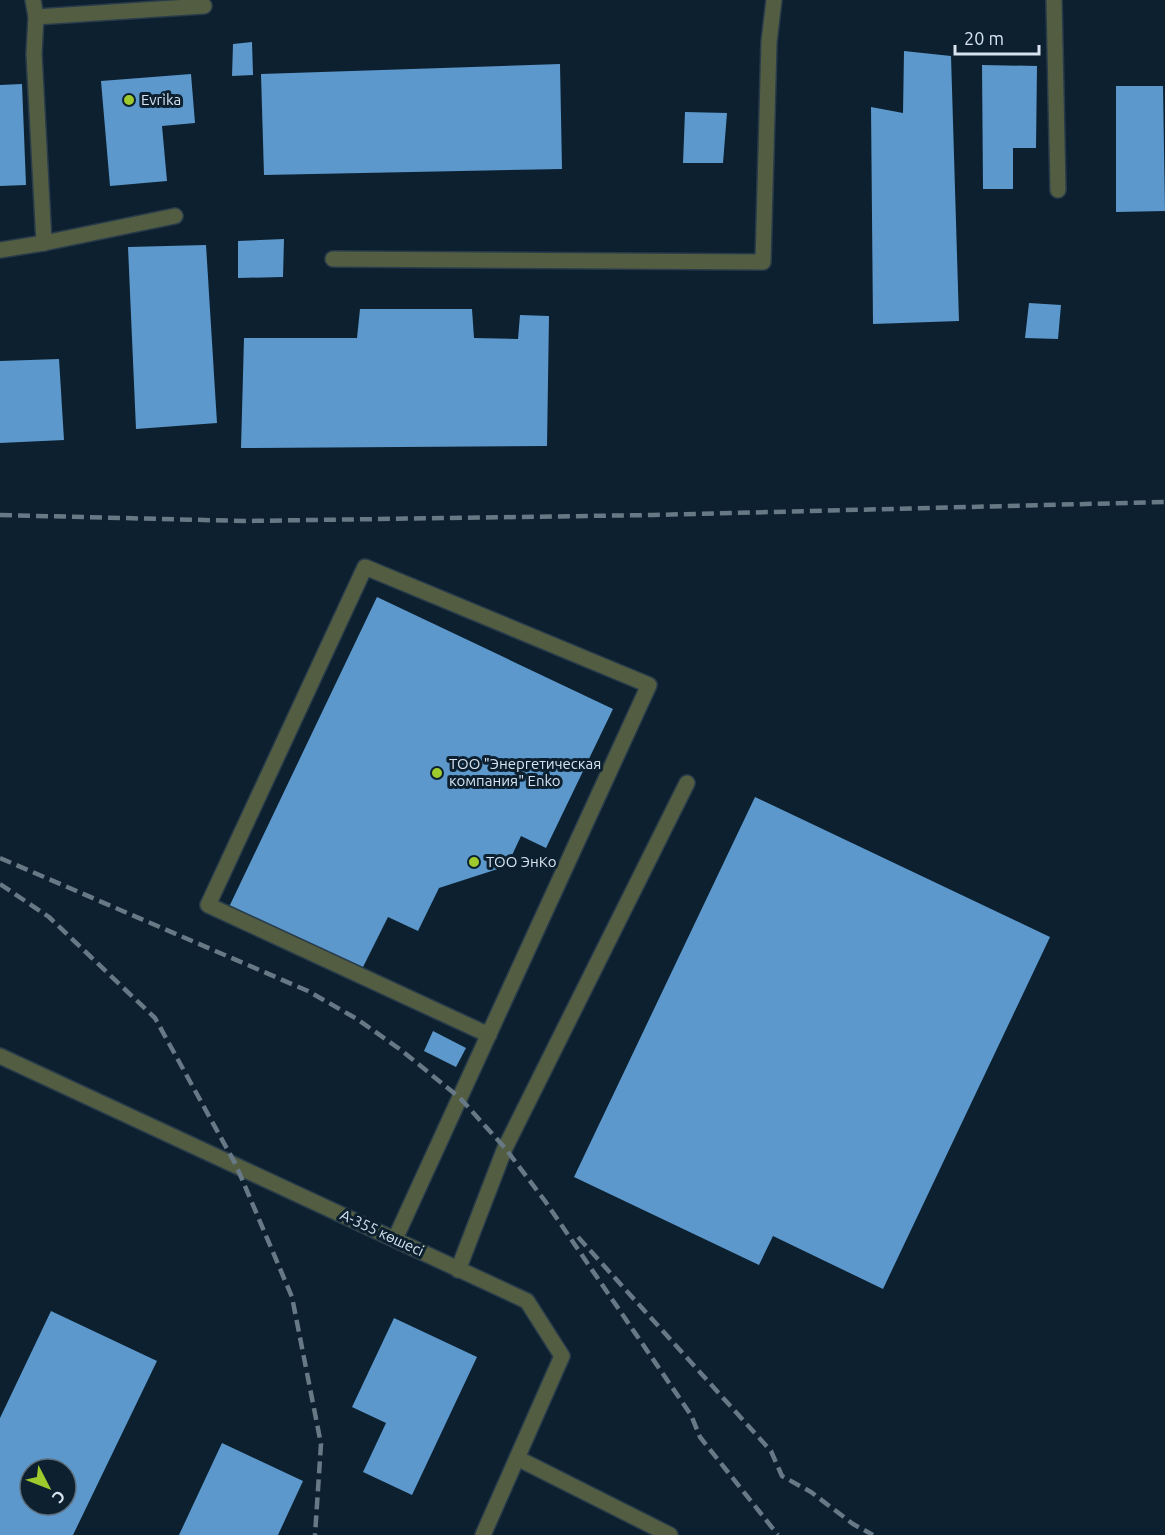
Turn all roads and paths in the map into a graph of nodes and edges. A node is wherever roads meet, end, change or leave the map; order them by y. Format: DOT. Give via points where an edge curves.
graph roads {
  1 [pos="33,0"];
  2 [pos="774,0"];
  3 [pos="1054,0"];
  4 [pos="204,6"];
  5 [pos="36,17"];
  6 [pos="1058,190"];
  7 [pos="175,216"];
  8 [pos="44,243"];
  9 [pos="0,250"];
  10 [pos="333,259"];
  11 [pos="687,783"];
  12 [pos="489,1035"];
  13 [pos="0,1056"];
  14 [pos="395,1239"];
  15 [pos="458,1270"];
  16 [pos="517,1458"];
  17 [pos="483,1535"];
  18 [pos="670,1535"];
  1 -- 5 [label="street"];
  2 -- 10 [label="street" via="769,42 764,262"];
  3 -- 6 [label="street"];
  4 -- 5 [label="street"];
  5 -- 8 [label="street" via="34,54"];
  7 -- 8 [label="street"];
  8 -- 9 [label="street"];
  11 -- 15 [label="street" via="506,1148"];
  12 -- 12 [label="street" via="649,685 365,567 208,905"];
  12 -- 14 [label="street"];
  13 -- 14 [label="street, А-355 көшесі"];
  14 -- 15 [label="street, А-355 көшесі"];
  15 -- 16 [label="street, А-355 көшесі" via="526,1301 562,1356"];
  16 -- 17 [label="street, А-355 көшесі"];
  16 -- 18 [label="street"];
}
